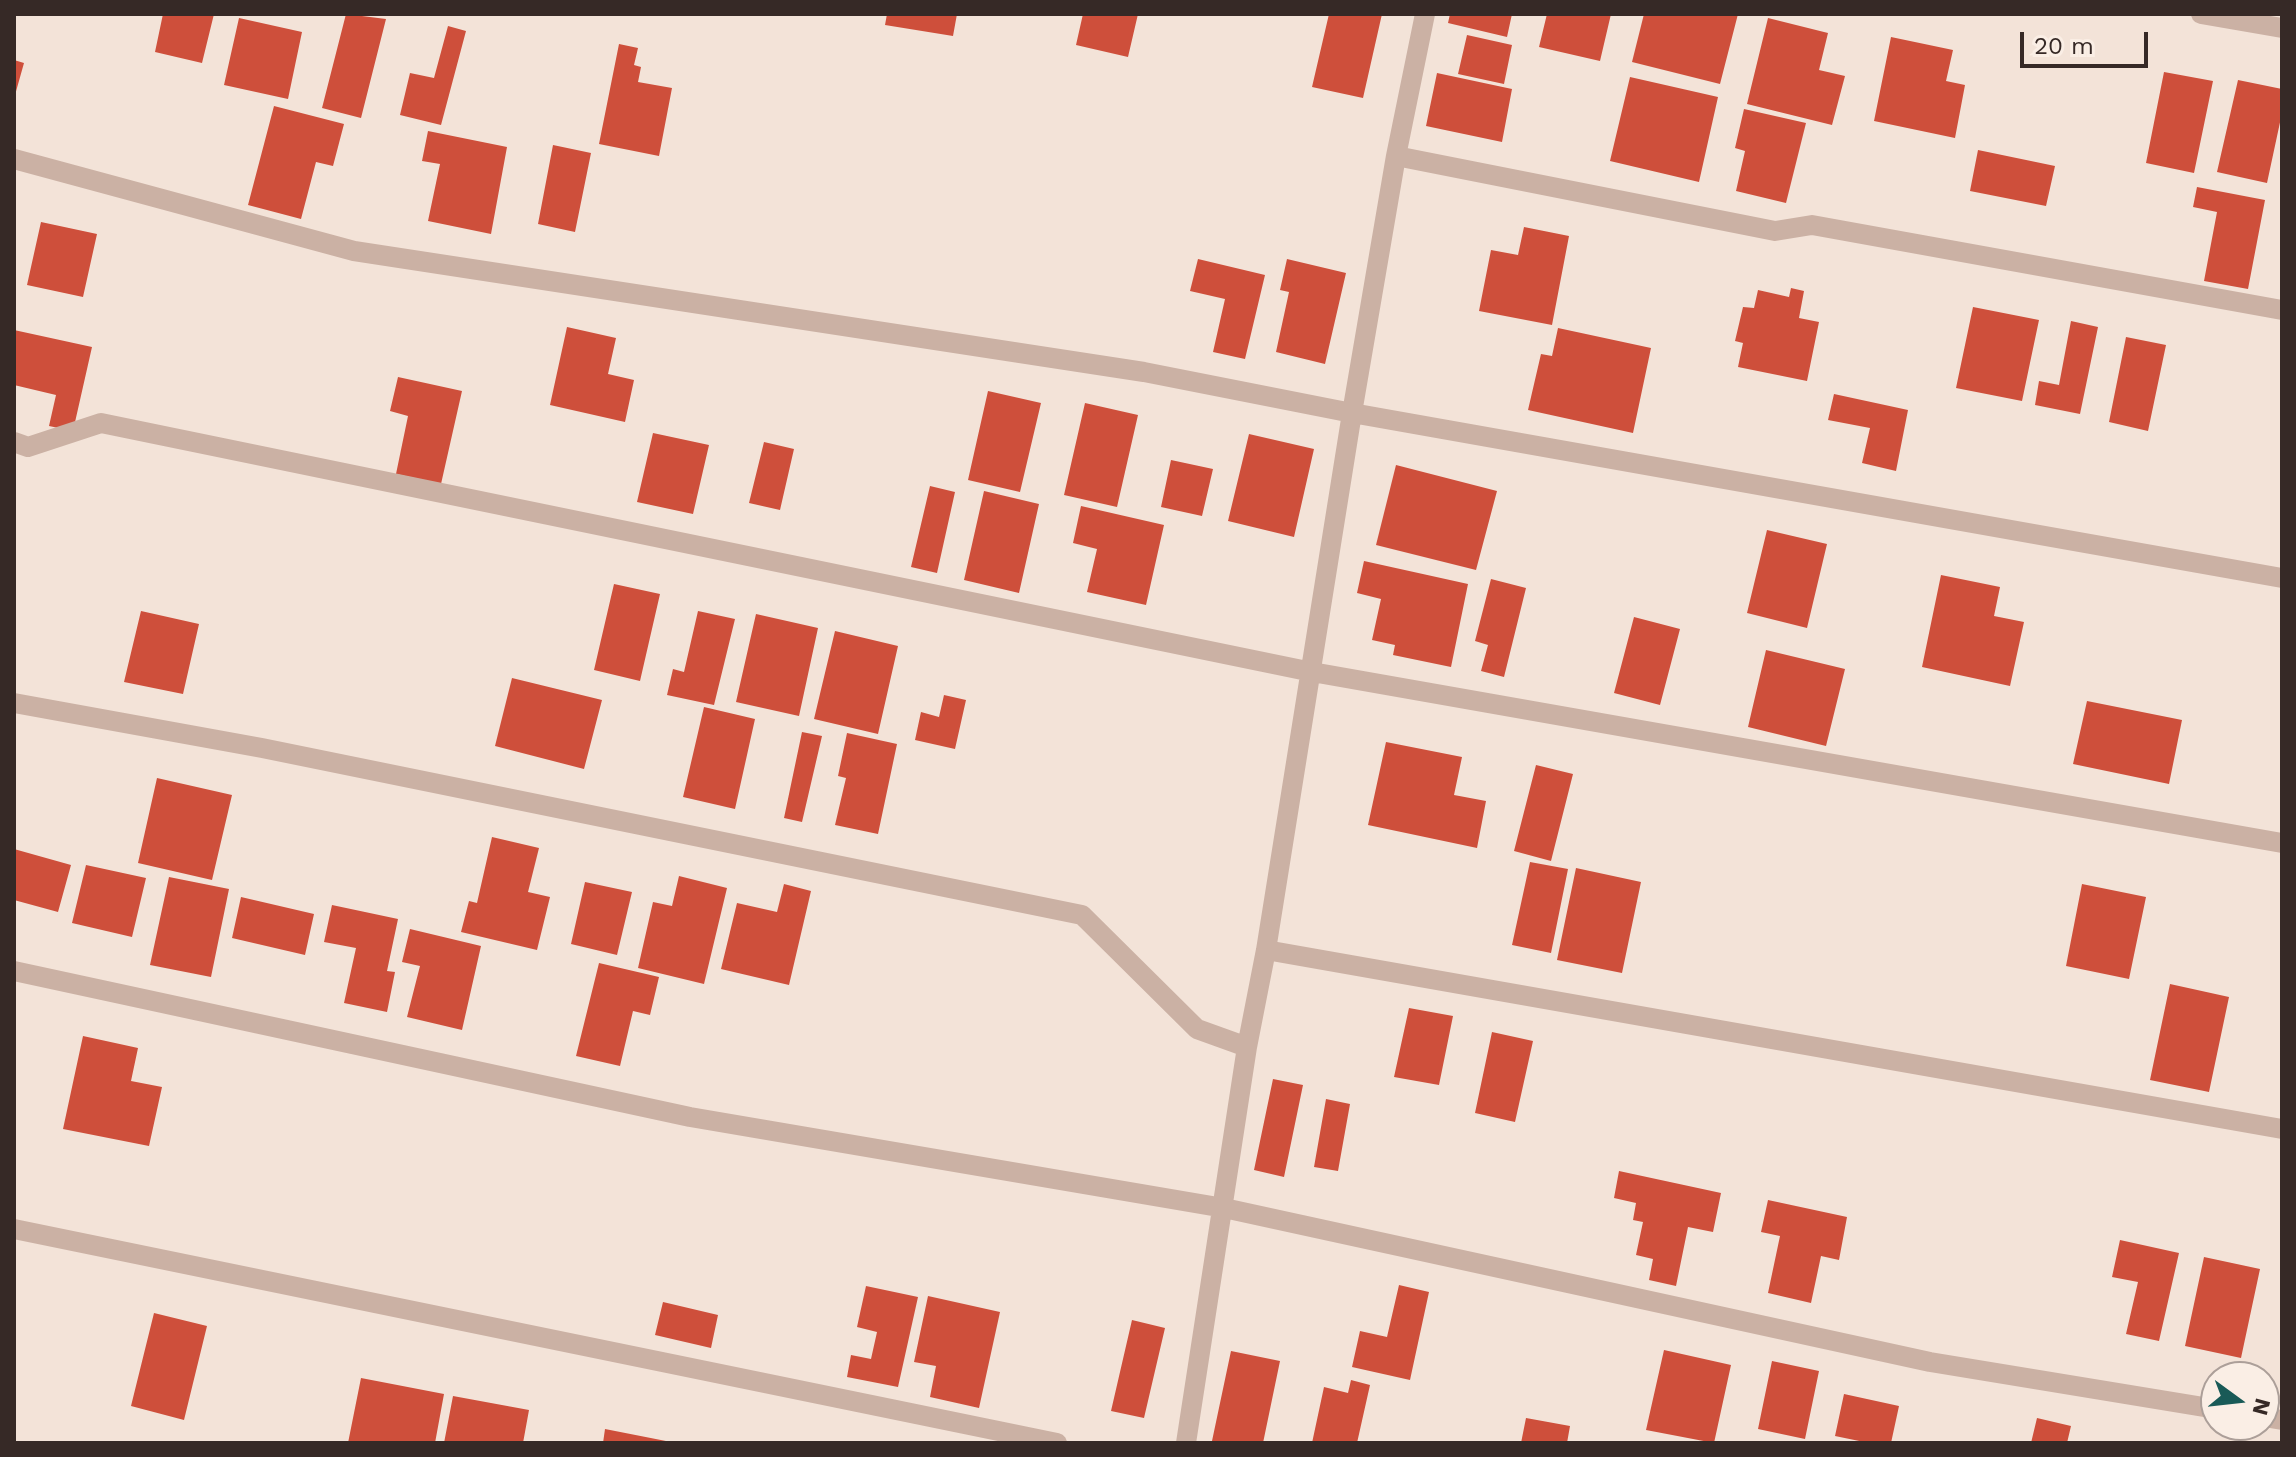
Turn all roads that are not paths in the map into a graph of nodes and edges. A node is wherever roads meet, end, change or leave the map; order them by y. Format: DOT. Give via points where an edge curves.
graph roads {
  1 [pos="1425,14"];
  2 [pos="2201,14"];
  3 [pos="2282,28"];
  4 [pos="1396,156"];
  5 [pos="14,159"];
  6 [pos="2282,310"];
  7 [pos="1352,413"];
  8 [pos="14,442"];
  9 [pos="2282,578"];
  10 [pos="1312,672"];
  11 [pos="14,703"];
  12 [pos="2282,843"];
  13 [pos="1266,950"];
  14 [pos="14,971"];
  15 [pos="1247,1047"];
  16 [pos="2282,1129"];
  17 [pos="1224,1208"];
  18 [pos="14,1229"];
  19 [pos="2200,1406"];
  20 [pos="1057,1443"];
  21 [pos="1186,1443"];
  1 -- 4 [label="street"];
  2 -- 3 [label="street"];
  4 -- 6 [label="street" via="1775,231 1812,225"];
  4 -- 7 [label="street"];
  5 -- 7 [label="street" via="354,251 1144,372"];
  7 -- 9 [label="street"];
  7 -- 10 [label="street"];
  8 -- 10 [label="street" via="28,447 101,423"];
  10 -- 12 [label="street"];
  10 -- 13 [label="street"];
  11 -- 15 [label="street" via="262,748 1082,915 1197,1029"];
  13 -- 15 [label="street"];
  13 -- 16 [label="street"];
  14 -- 17 [label="street" via="690,1117"];
  15 -- 17 [label="street"];
  17 -- 19 [label="street" via="1930,1362"];
  17 -- 21 [label="street"];
  18 -- 20 [label="street"];
}
